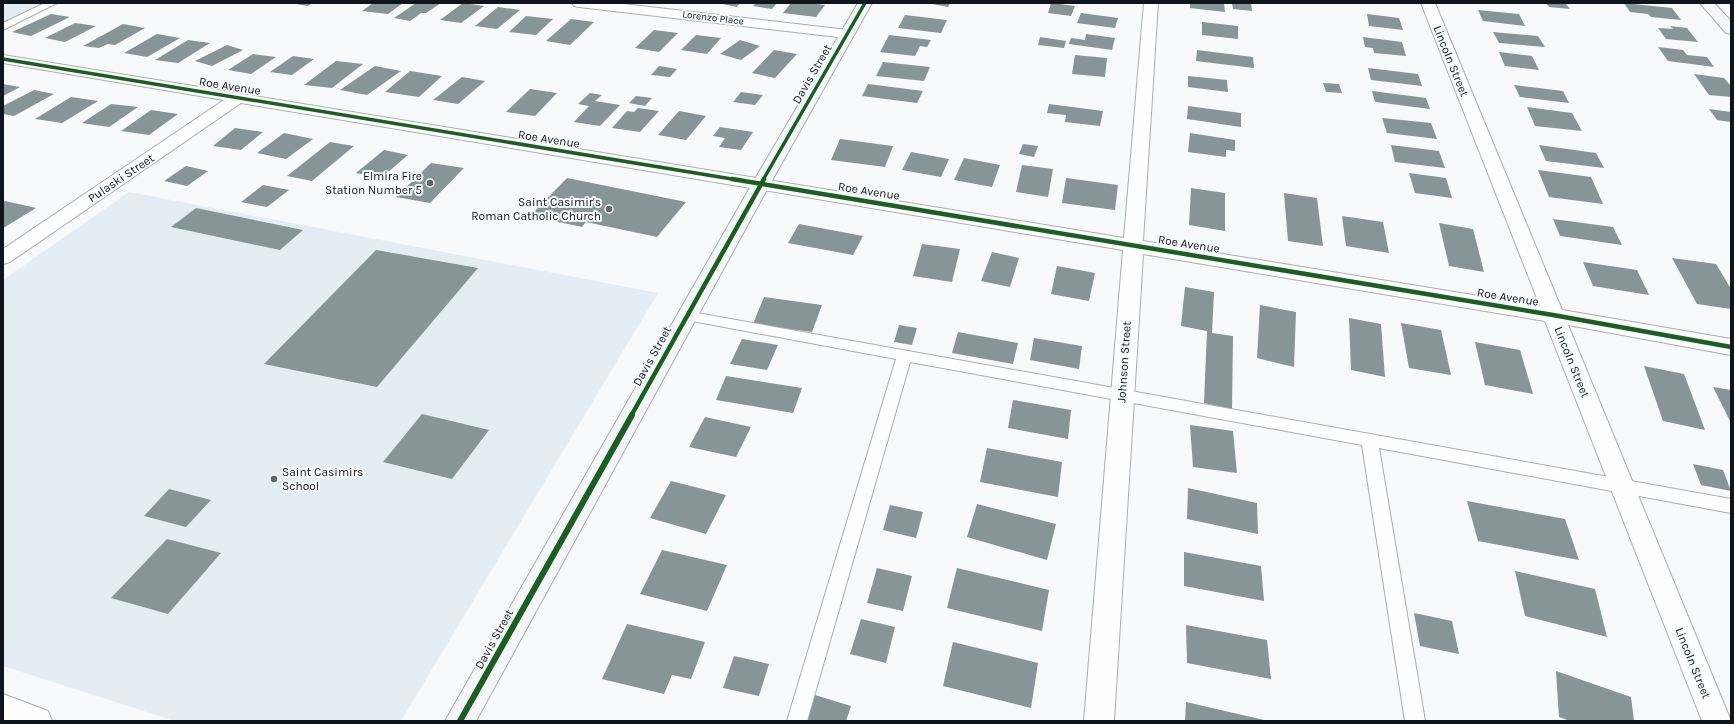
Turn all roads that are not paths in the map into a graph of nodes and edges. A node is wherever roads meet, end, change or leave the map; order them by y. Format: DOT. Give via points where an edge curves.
graph roads {
  1 [pos="52,3"];
  2 [pos="579,3"];
  3 [pos="865,3"];
  4 [pos="1151,3"];
  5 [pos="1428,3"];
  6 [pos="1707,3"];
  7 [pos="3,27"];
  8 [pos="1731,30"];
  9 [pos="847,34"];
  10 [pos="3,59"];
  11 [pos="239,98"];
  12 [pos="761,184"];
  13 [pos="1132,245"];
  14 [pos="3,258"];
  15 [pos="1553,315"];
  16 [pos="686,316"];
  17 [pos="1731,347"];
  18 [pos="904,356"];
  19 [pos="1122,396"];
  20 [pos="1369,440"];
  21 [pos="1622,487"];
  22 [pos="1731,506"];
  23 [pos="3,709"];
  24 [pos="37,721"];
  25 [pos="460,721"];
  26 [pos="797,721"];
  27 [pos="1099,721"];
  28 [pos="1415,721"];
  29 [pos="1717,721"];
  1 -- 7 [label="lane"];
  2 -- 9 [label="street, Lorenzo Place"];
  3 -- 9 [label="street, Davis Street"];
  4 -- 13 [label="street, Johnson Street"];
  5 -- 15 [label="street, Lincoln Street"];
  6 -- 8 [label="street"];
  9 -- 12 [label="street, Davis Street"];
  10 -- 11 [label="street, Roe Avenue"];
  11 -- 12 [label="street, Roe Avenue"];
  11 -- 14 [label="street, Pulaski Street"];
  12 -- 13 [label="street, Roe Avenue"];
  12 -- 16 [label="street, Davis Street"];
  13 -- 15 [label="street, Roe Avenue"];
  13 -- 19 [label="street, Johnson Street"];
  15 -- 17 [label="street, Roe Avenue"];
  15 -- 21 [label="street, Lincoln Street"];
  16 -- 18 [label="lane"];
  16 -- 25 [label="street, Davis Street"];
  18 -- 19 [label="lane"];
  18 -- 26 [label="lane"];
  19 -- 20 [label="lane"];
  19 -- 27 [label="street, Johnson Street"];
  20 -- 21 [label="lane"];
  20 -- 28 [label="lane"];
  21 -- 22 [label="lane"];
  21 -- 29 [label="street, Lincoln Street"];
  23 -- 24 [label="street"];
}
